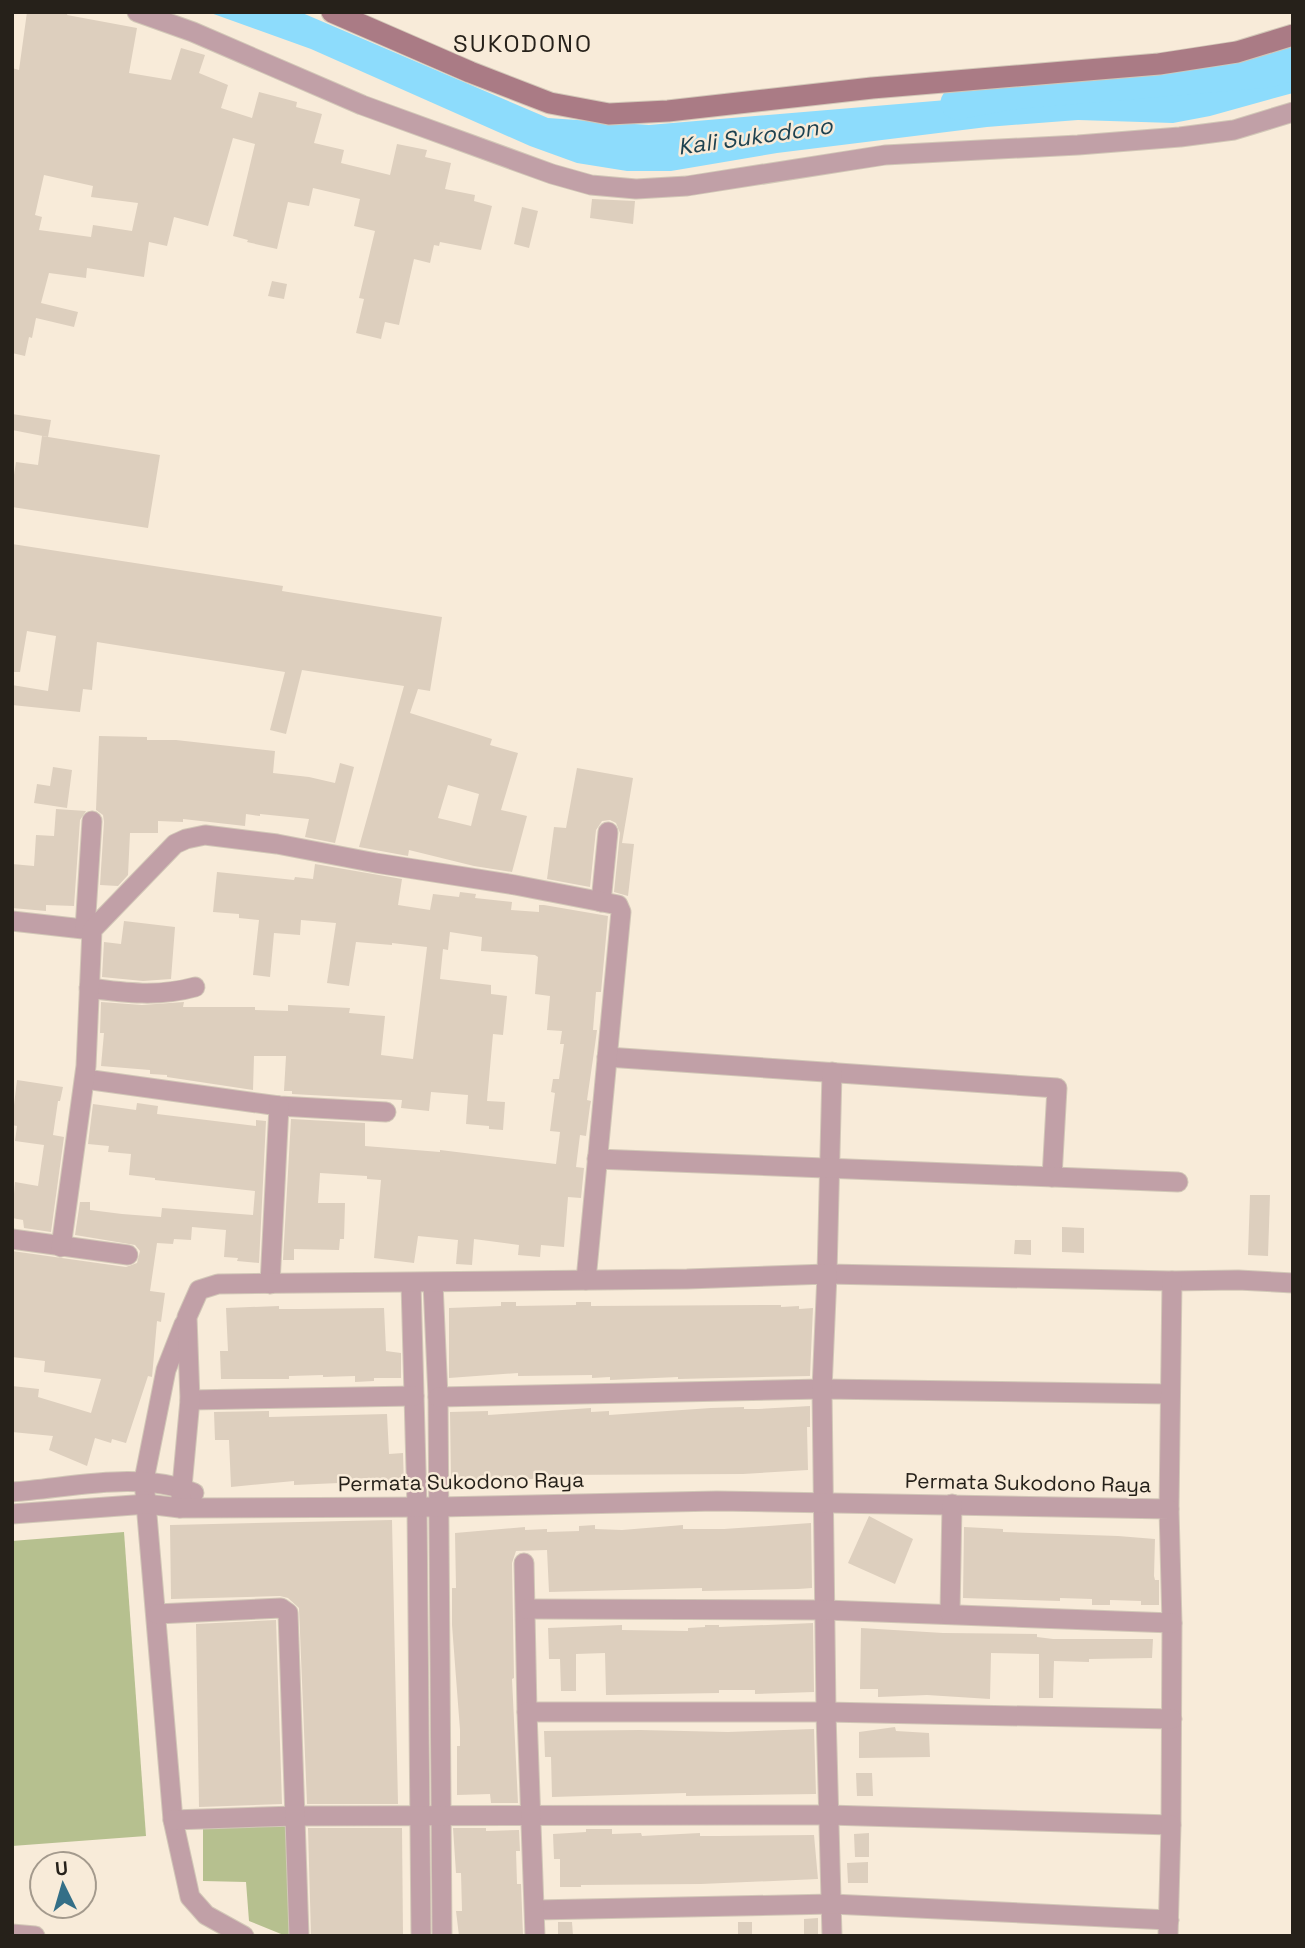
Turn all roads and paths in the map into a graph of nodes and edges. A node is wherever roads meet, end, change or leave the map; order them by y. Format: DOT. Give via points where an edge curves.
graph roads {
  1 [pos="137,12"];
  2 [pos="332,12"];
  3 [pos="1293,36"];
  4 [pos="1293,112"];
  5 [pos="92,821"];
  6 [pos="608,832"];
  7 [pos="601,902"];
  8 [pos="12,922"];
  9 [pos="89,930"];
  10 [pos="195,987"];
  11 [pos="89,988"];
  12 [pos="607,1057"];
  13 [pos="832,1073"];
  14 [pos="85,1079"];
  15 [pos="279,1106"];
  16 [pos="386,1112"];
  17 [pos="597,1159"];
  18 [pos="829,1168"];
  19 [pos="1052,1177"];
  20 [pos="1178,1182"];
  21 [pos="12,1240"];
  22 [pos="61,1247"];
  23 [pos="128,1255"];
  24 [pos="827,1274"];
  25 [pos="586,1280"];
  26 [pos="1172,1281"];
  27 [pos="411,1283"];
  28 [pos="433,1283"];
  29 [pos="1293,1283"];
  30 [pos="271,1284"];
  31 [pos="187,1317"];
  32 [pos="822,1389"];
  33 [pos="1170,1394"];
  34 [pos="414,1396"];
  35 [pos="438,1397"];
  36 [pos="190,1400"];
  37 [pos="144,1480"];
  38 [pos="182,1488"];
  39 [pos="16,1492"];
  40 [pos="824,1503"];
  41 [pos="147,1504"];
  42 [pos="952,1504"];
  43 [pos="227,1507"];
  44 [pos="417,1507"];
  45 [pos="439,1507"];
  46 [pos="180,1508"];
  47 [pos="1169,1508"];
  48 [pos="17,1514"];
  49 [pos="524,1563"];
  50 [pos="526,1609"];
  51 [pos="825,1610"];
  52 [pos="950,1613"];
  53 [pos="157,1614"];
  54 [pos="1172,1623"];
  55 [pos="527,1712"];
  56 [pos="826,1712"];
  57 [pos="1172,1719"];
  58 [pos="419,1815"];
  59 [pos="440,1815"];
  60 [pos="828,1815"];
  61 [pos="296,1816"];
  62 [pos="530,1817"];
  63 [pos="173,1820"];
  64 [pos="1171,1825"];
  65 [pos="832,1904"];
  66 [pos="536,1910"];
  67 [pos="1168,1928"];
  68 [pos="12,1934"];
  69 [pos="35,1936"];
  70 [pos="244,1936"];
  71 [pos="299,1936"];
  72 [pos="421,1936"];
  73 [pos="442,1936"];
  74 [pos="535,1936"];
  75 [pos="832,1936"];
  1 -- 4 [label="street" via="362,105 591,185 687,186 885,155 1180,136 1234,130"];
  2 -- 3 [label="main road" via="550,103 609,114 1159,64 1237,52"];
  5 -- 9 [label="street"];
  6 -- 7 [label="street"];
  7 -- 9 [label="street" via="205,835 175,845"];
  7 -- 12 [label="street" via="618,905 621,912"];
  8 -- 9 [label="street"];
  9 -- 11 [label="street"];
  10 -- 11 [label="street" via="138,994"];
  11 -- 14 [label="street"];
  12 -- 13 [label="street"];
  12 -- 17 [label="street"];
  13 -- 18 [label="street"];
  13 -- 19 [label="street" via="1057,1088"];
  14 -- 15 [label="street"];
  14 -- 22 [label="street"];
  15 -- 16 [label="street"];
  15 -- 30 [label="street"];
  17 -- 18 [label="street"];
  17 -- 25 [label="street"];
  18 -- 19 [label="street"];
  18 -- 24 [label="street"];
  19 -- 20 [label="street"];
  21 -- 22 [label="street"];
  22 -- 23 [label="street"];
  24 -- 25 [label="street"];
  24 -- 26 [label="street"];
  24 -- 32 [label="street"];
  25 -- 28 [label="street"];
  26 -- 29 [label="street"];
  26 -- 33 [label="street"];
  27 -- 28 [label="street"];
  27 -- 30 [label="street"];
  27 -- 34 [label="street"];
  28 -- 35 [label="street"];
  30 -- 31 [label="street" via="218,1284 199,1290"];
  31 -- 36 [label="street"];
  31 -- 37 [label="street" via="166,1370"];
  32 -- 33 [label="street"];
  32 -- 35 [label="street"];
  32 -- 40 [label="street"];
  33 -- 47 [label="street"];
  34 -- 36 [label="street"];
  34 -- 44 [label="street"];
  35 -- 45 [label="street"];
  36 -- 38 [label="street"];
  37 -- 38 [label="street, Permata Sukodono Raya"];
  37 -- 39 [label="street, Permata Sukodono Raya"];
  37 -- 41 [label="street"];
  38 -- 43 [label="street, Permata Sukodono Raya"];
  38 -- 46 [label="street"];
  39 -- 48 [label="street"];
  40 -- 42 [label="street, Permata Sukodono Raya"];
  40 -- 45 [label="street, Permata Sukodono Raya"];
  40 -- 51 [label="street"];
  41 -- 46 [label="street, Permata Sukodono Raya"];
  41 -- 48 [label="street, Permata Sukodono Raya"];
  41 -- 53 [label="street"];
  42 -- 47 [label="street, Permata Sukodono Raya"];
  42 -- 52 [label="street"];
  43 -- 44 [label="street, Permata Sukodono Raya"];
  43 -- 46 [label="street, Permata Sukodono Raya"];
  44 -- 45 [label="street, Permata Sukodono Raya"];
  44 -- 58 [label="street"];
  45 -- 59 [label="street"];
  47 -- 54 [label="street, Permata Sukodono Raya"];
  49 -- 50 [label="street"];
  50 -- 51 [label="street"];
  50 -- 55 [label="street"];
  51 -- 52 [label="street"];
  51 -- 56 [label="street"];
  52 -- 54 [label="street"];
  53 -- 61 [label="street" via="281,1608 288,1613"];
  53 -- 63 [label="street"];
  54 -- 57 [label="street, Permata Sukodono Raya"];
  55 -- 56 [label="street"];
  55 -- 62 [label="street"];
  56 -- 57 [label="street"];
  56 -- 60 [label="street"];
  57 -- 64 [label="street, Permata Sukodono Raya"];
  58 -- 59 [label="street"];
  58 -- 61 [label="street"];
  58 -- 72 [label="street"];
  59 -- 62 [label="street"];
  59 -- 73 [label="street"];
  60 -- 62 [label="street"];
  60 -- 64 [label="street"];
  60 -- 65 [label="street"];
  61 -- 63 [label="street"];
  61 -- 71 [label="street"];
  62 -- 66 [label="street"];
  63 -- 70 [label="street" via="190,1897 205,1915"];
  64 -- 67 [label="street, Permata Sukodono Raya"];
  65 -- 66 [label="street"];
  65 -- 67 [label="street"];
  65 -- 75 [label="street"];
  66 -- 74 [label="street"];
  68 -- 69 [label="street"];
}
